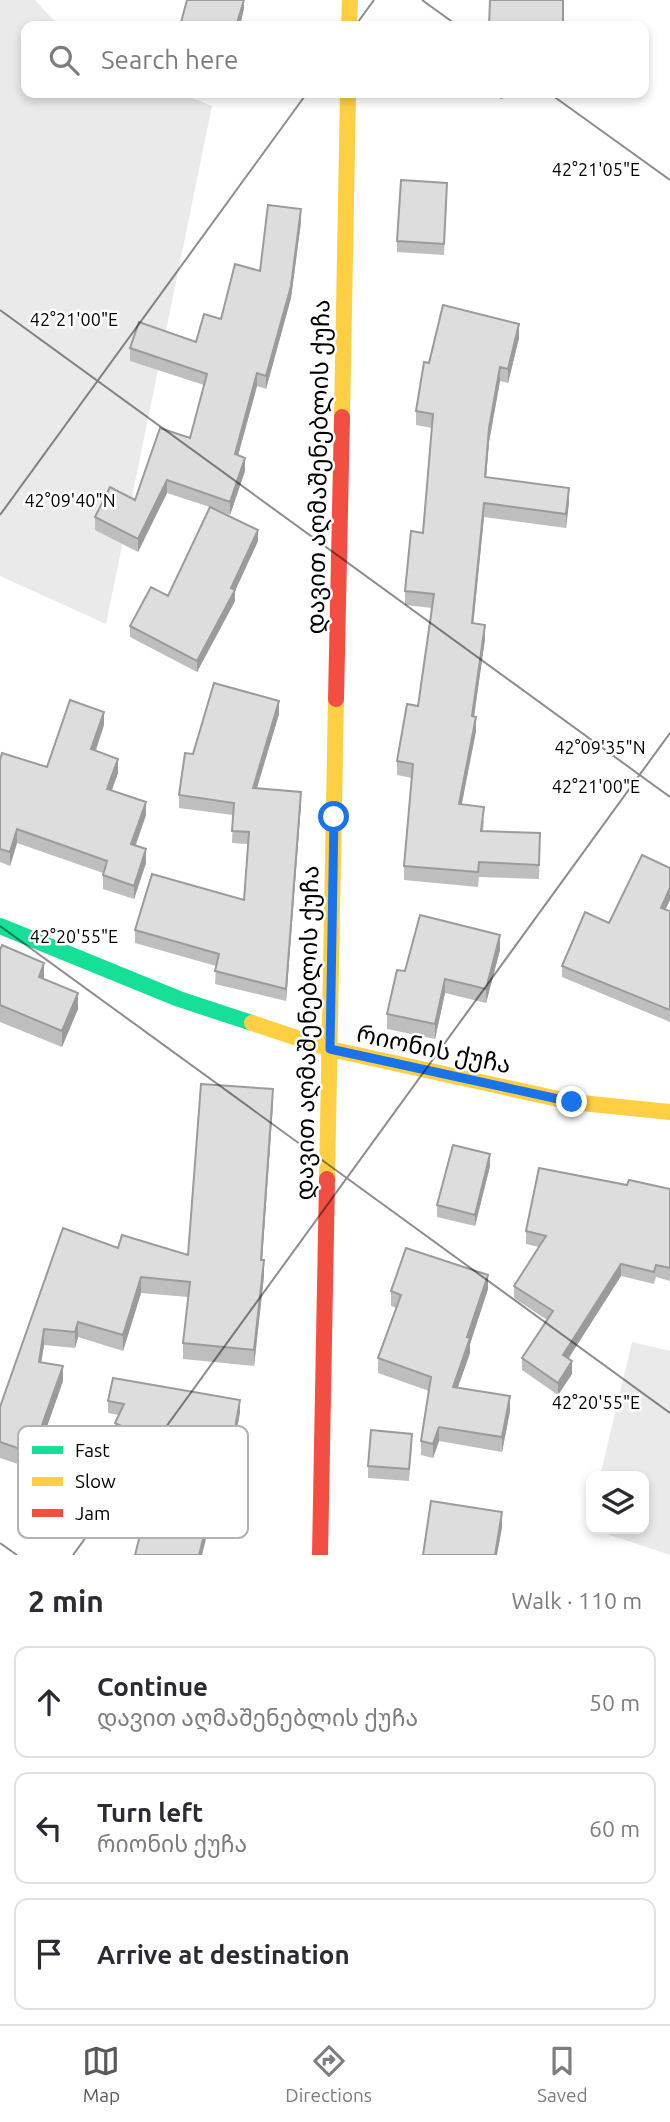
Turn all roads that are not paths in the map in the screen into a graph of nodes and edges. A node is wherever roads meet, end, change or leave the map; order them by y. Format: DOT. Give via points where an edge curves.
graph roads {
  1 [pos="349,0"];
  2 [pos="349,21"];
  3 [pos="348,98"];
  4 [pos="0,926"];
  5 [pos="330,1049"];
  6 [pos="670,1112"];
  7 [pos="320,1555"];
  1 -- 2 [label="main road"];
  3 -- 5 [label="main road, დავით აღმაშენებლის ქუჩა"];
  4 -- 5 [label="main road, რიონის ქუჩა" via="179,999"];
  5 -- 6 [label="main road, რიონის ქუჩა" via="572,1102"];
  5 -- 7 [label="main road, დავით აღმაშენებლის ქუჩა"];
}
